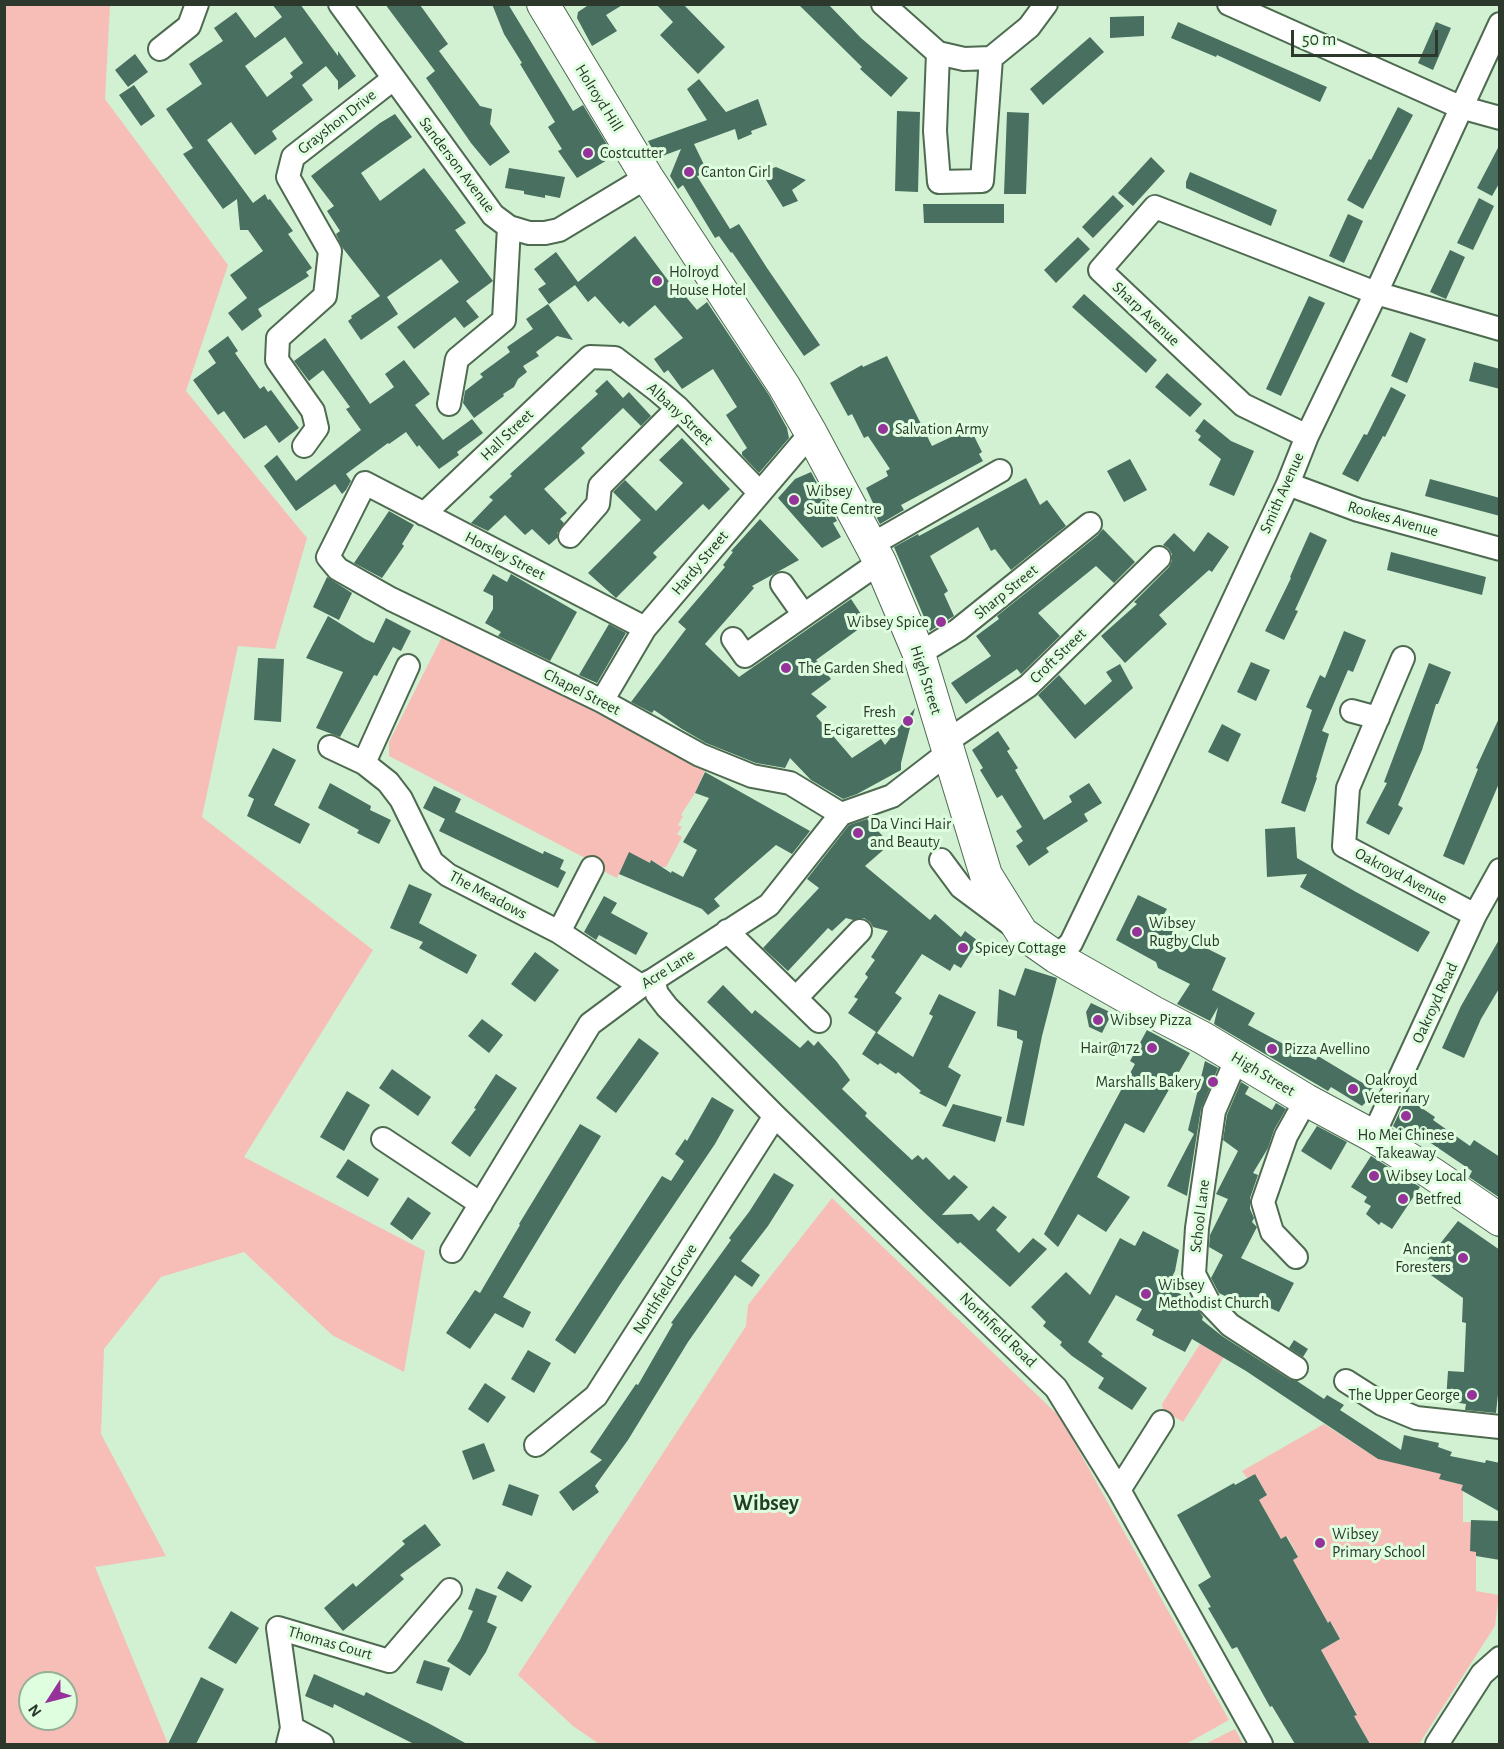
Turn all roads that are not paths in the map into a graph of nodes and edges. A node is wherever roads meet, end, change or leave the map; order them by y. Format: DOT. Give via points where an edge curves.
graph roads {
  1 [pos="197,4"];
  2 [pos="340,4"];
  3 [pos="883,4"];
  4 [pos="1046,4"];
  5 [pos="1229,4"];
  6 [pos="544,5"];
  7 [pos="1500,24"];
  8 [pos="160,49"];
  9 [pos="938,53"];
  10 [pos="991,58"];
  11 [pos="393,79"];
  12 [pos="1460,107"];
  13 [pos="1500,118"];
  14 [pos="647,177"];
  15 [pos="509,227"];
  16 [pos="1376,293"];
  17 [pos="1500,329"];
  18 [pos="590,357"];
  19 [pos="449,404"];
  20 [pos="678,408"];
  21 [pos="811,433"];
  22 [pos="1307,436"];
  23 [pos="304,446"];
  24 [pos="1000,471"];
  25 [pos="1288,484"];
  26 [pos="759,492"];
  27 [pos="424,514"];
  28 [pos="1090,524"];
  29 [pos="570,536"];
  30 [pos="1500,549"];
  31 [pos="875,554"];
  32 [pos="328,557"];
  33 [pos="1159,558"];
  34 [pos="782,584"];
  35 [pos="804,615"];
  36 [pos="645,628"];
  37 [pos="739,647"];
  38 [pos="919,654"];
  39 [pos="1403,658"];
  40 [pos="408,666"];
  41 [pos="602,701"];
  42 [pos="1352,711"];
  43 [pos="1378,718"];
  44 [pos="330,747"];
  45 [pos="947,747"];
  46 [pos="364,763"];
  47 [pos="841,814"];
  48 [pos="941,860"];
  49 [pos="592,868"];
  50 [pos="1500,870"];
  51 [pos="1475,915"];
  52 [pos="727,931"];
  53 [pos="860,931"];
  54 [pos="559,932"];
  55 [pos="1023,933"];
  56 [pos="1056,957"];
  57 [pos="647,983"];
  58 [pos="796,998"];
  59 [pos="819,1021"];
  60 [pos="1237,1058"];
  61 [pos="1306,1100"];
  62 [pos="775,1116"];
  63 [pos="1372,1136"];
  64 [pos="383,1139"];
  65 [pos="481,1204"];
  66 [pos="1500,1220"];
  67 [pos="452,1251"];
  68 [pos="1296,1257"];
  69 [pos="1296,1368"];
  70 [pos="1347,1381"];
  71 [pos="1162,1422"];
  72 [pos="1500,1427"];
  73 [pos="536,1445"];
  74 [pos="1119,1490"];
  75 [pos="450,1590"];
  76 [pos="1500,1658"];
  77 [pos="290,1736"];
  78 [pos="322,1744"];
  79 [pos="1261,1744"];
  80 [pos="1437,1744"];
  1 -- 8 [label="street" via="189,26"];
  2 -- 11 [label="street, Sanderson Avenue"];
  3 -- 9 [label="street"];
  4 -- 10 [label="street" via="1029,27"];
  5 -- 12 [label="street"];
  6 -- 14 [label="main road, Holroyd Hill"];
  7 -- 12 [label="street, Smith Avenue"];
  9 -- 10 [label="street" via="964,60"];
  9 -- 10 [label="street" via="935,131 939,182 982,181"];
  11 -- 15 [label="street, Sanderson Avenue" via="493,215"];
  11 -- 23 [label="street, Grayshon Drive" via="293,157 290,167 288,177 330,251 325,296 278,338 278,360 313,411 317,428"];
  12 -- 13 [label="street"];
  12 -- 16 [label="street, Smith Avenue"];
  14 -- 15 [label="street, Sanderson Avenue" via="559,230 529,233"];
  14 -- 21 [label="main road, Holroyd Hill"];
  15 -- 19 [label="street" via="504,320 458,359"];
  16 -- 17 [label="street"];
  16 -- 22 [label="street, Smith Avenue"];
  16 -- 22 [label="street, Sharp Avenue" via="1155,207 1100,270 1243,405"];
  18 -- 20 [label="street, Albany Street" via="615,358"];
  18 -- 27 [label="street, Hall Street"];
  20 -- 26 [label="street, Albany Street"];
  20 -- 29 [label="street" via="600,486 598,504"];
  21 -- 26 [label="street, Hardy Street"];
  21 -- 31 [label="main road, High Street"];
  22 -- 25 [label="street, Smith Avenue"];
  24 -- 31 [label="street"];
  25 -- 30 [label="street, Rookes Avenue" via="1358,510"];
  25 -- 56 [label="street, Smith Avenue" via="1071,943"];
  26 -- 36 [label="street, Hardy Street"];
  27 -- 32 [label="street, Horsley Street" via="365,483"];
  27 -- 36 [label="street, Horsley Street"];
  28 -- 38 [label="street, Sharp Street" via="958,630"];
  31 -- 35 [label="street"];
  31 -- 38 [label="main road, High Street"];
  32 -- 41 [label="street, Chapel Street" via="338,569 391,599"];
  33 -- 45 [label="street, Croft Street" via="1028,686"];
  34 -- 35 [label="street"];
  35 -- 37 [label="street"];
  36 -- 41 [label="street, Hardy Street"];
  38 -- 45 [label="main road, High Street"];
  39 -- 43 [label="street, Oakroyd Avenue"];
  40 -- 46 [label="street"];
  41 -- 47 [label="street, Chapel Street" via="700,755 752,776 790,783"];
  42 -- 43 [label="street"];
  43 -- 51 [label="street, Oakroyd Avenue" via="1348,788 1344,846"];
  44 -- 46 [label="street, The Meadows"];
  45 -- 47 [label="street" via="892,796"];
  45 -- 55 [label="main road, High Street" via="986,874"];
  46 -- 54 [label="street, The Meadows" via="388,782 401,799 432,862 440,869"];
  47 -- 52 [label="street, Acre Lane" via="769,905"];
  48 -- 55 [label="street, High Street" via="961,887"];
  49 -- 54 [label="street"];
  50 -- 51 [label="street, Oakroyd Road"];
  51 -- 63 [label="street, Oakroyd Road"];
  52 -- 57 [label="street, Acre Lane"];
  52 -- 58 [label="street"];
  53 -- 58 [label="street"];
  54 -- 57 [label="street, The Meadows"];
  55 -- 56 [label="main road, High Street"];
  56 -- 60 [label="main road, High Street"];
  57 -- 62 [label="street, Northfield Road"];
  57 -- 65 [label="street, Acre Lane" via="590,1024"];
  58 -- 59 [label="street"];
  60 -- 61 [label="main road, High Street"];
  60 -- 69 [label="street, School Lane" via="1214,1111 1194,1274 1209,1303 1230,1325"];
  61 -- 63 [label="main road, High Street"];
  61 -- 68 [label="street" via="1286,1136 1263,1202 1272,1232"];
  62 -- 73 [label="street, Northfield Grove" via="596,1396"];
  62 -- 74 [label="street, Northfield Road" via="1056,1388"];
  63 -- 66 [label="main road, High Street"];
  64 -- 65 [label="street"];
  65 -- 67 [label="street, Acre Lane"];
  70 -- 72 [label="street" via="1382,1404 1416,1418"];
  71 -- 74 [label="street"];
  74 -- 79 [label="street, Northfield Road"];
  75 -- 77 [label="street, Thomas Court" via="389,1660 278,1628"];
  76 -- 80 [label="street" via="1482,1674"];
  77 -- 78 [label="street"];
}
